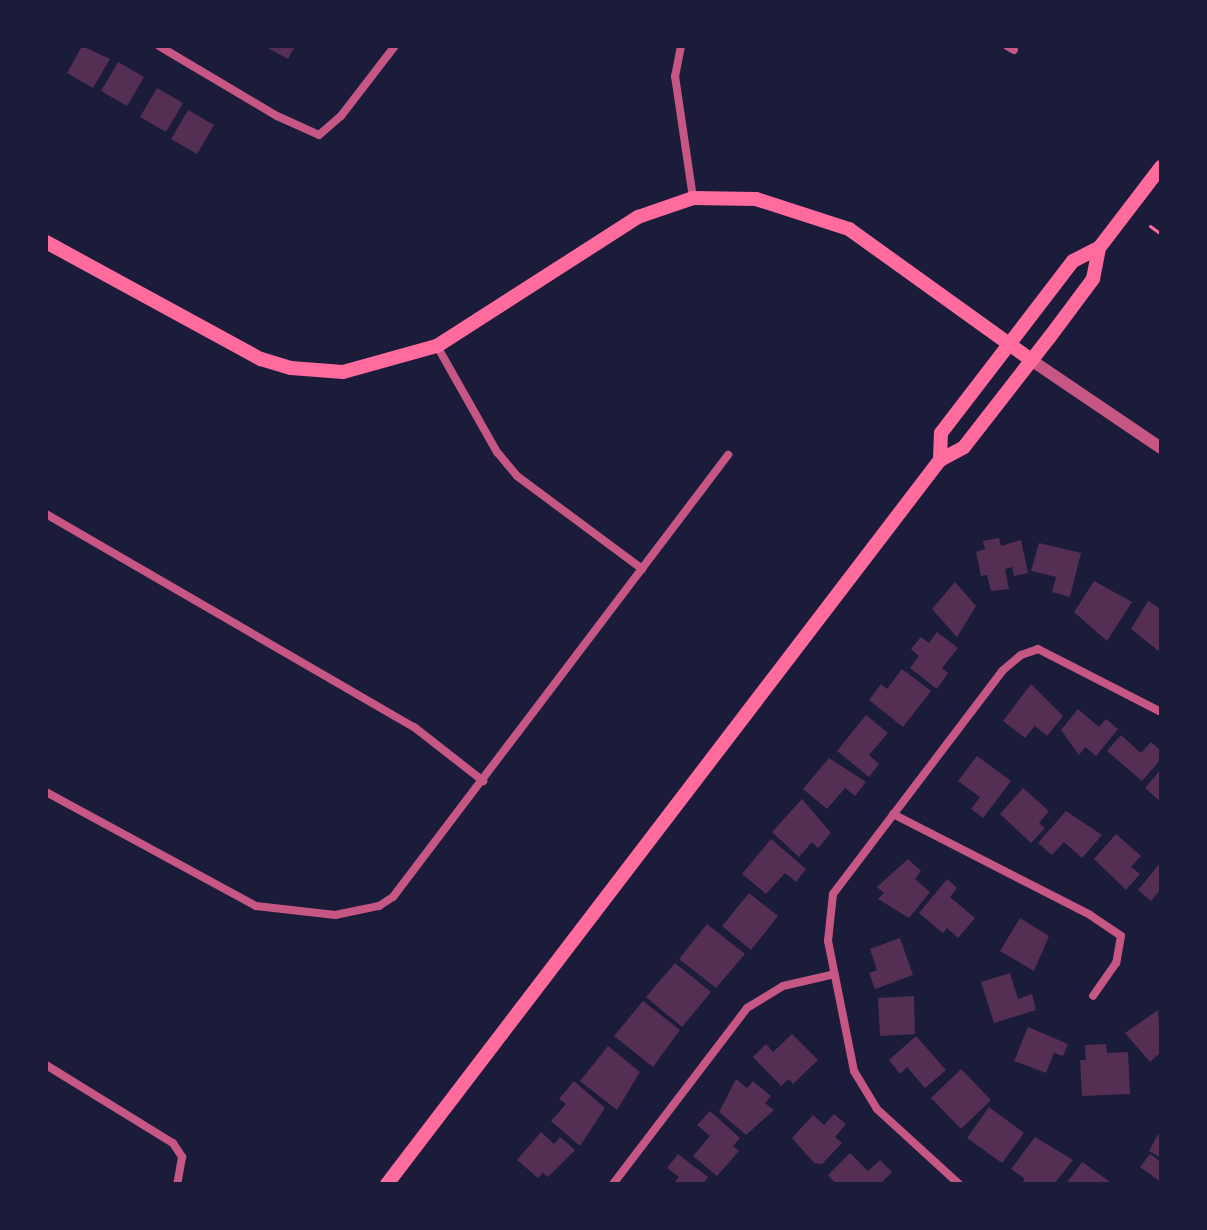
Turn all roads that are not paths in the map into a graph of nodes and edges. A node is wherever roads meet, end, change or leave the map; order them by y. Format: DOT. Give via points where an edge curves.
graph roads {
  1 [pos="159,46"];
  2 [pos="395,46"];
  3 [pos="681,46"];
  4 [pos="1161,167"];
  5 [pos="693,198"];
  6 [pos="46,242"];
  7 [pos="1099,248"];
  8 [pos="1009,343"];
  9 [pos="437,346"];
  10 [pos="1031,360"];
  11 [pos="1161,448"];
  12 [pos="728,455"];
  13 [pos="940,460"];
  14 [pos="46,514"];
  15 [pos="642,569"];
  16 [pos="1161,712"];
  17 [pos="483,781"];
  18 [pos="46,792"];
  19 [pos="893,814"];
  20 [pos="835,974"];
  21 [pos="1093,996"];
  22 [pos="46,1065"];
  23 [pos="177,1184"];
  24 [pos="387,1184"];
  25 [pos="613,1184"];
  26 [pos="959,1184"];
  1 -- 2 [label="street" via="319,135 341,116"];
  3 -- 5 [label="street" via="675,76"];
  4 -- 7 [label="main road"];
  5 -- 8 [label="main road" via="756,199 827,218 915,273"];
  5 -- 9 [label="main road" via="601,236"];
  6 -- 9 [label="main road" via="239,349 291,368 364,370"];
  7 -- 8 [label="main road" via="1073,261"];
  7 -- 10 [label="main road" via="1093,279"];
  8 -- 10 [label="main road"];
  8 -- 13 [label="main road" via="941,433"];
  9 -- 15 [label="street" via="489,440 517,476"];
  10 -- 11 [label="street"];
  10 -- 13 [label="main road" via="964,447"];
  12 -- 15 [label="street"];
  13 -- 24 [label="main road"];
  14 -- 17 [label="street" via="414,727"];
  15 -- 17 [label="street"];
  16 -- 19 [label="street" via="1048,654 1028,652 1002,671"];
  17 -- 18 [label="street" via="393,897 379,906 335,915 237,900"];
  19 -- 20 [label="street" via="833,894 828,941"];
  19 -- 21 [label="street" via="1121,936 1116,963"];
  20 -- 25 [label="street" via="783,986 747,1008"];
  20 -- 26 [label="street" via="848,1053 863,1089 877,1109"];
  22 -- 23 [label="street" via="173,1143 182,1157"];
}
